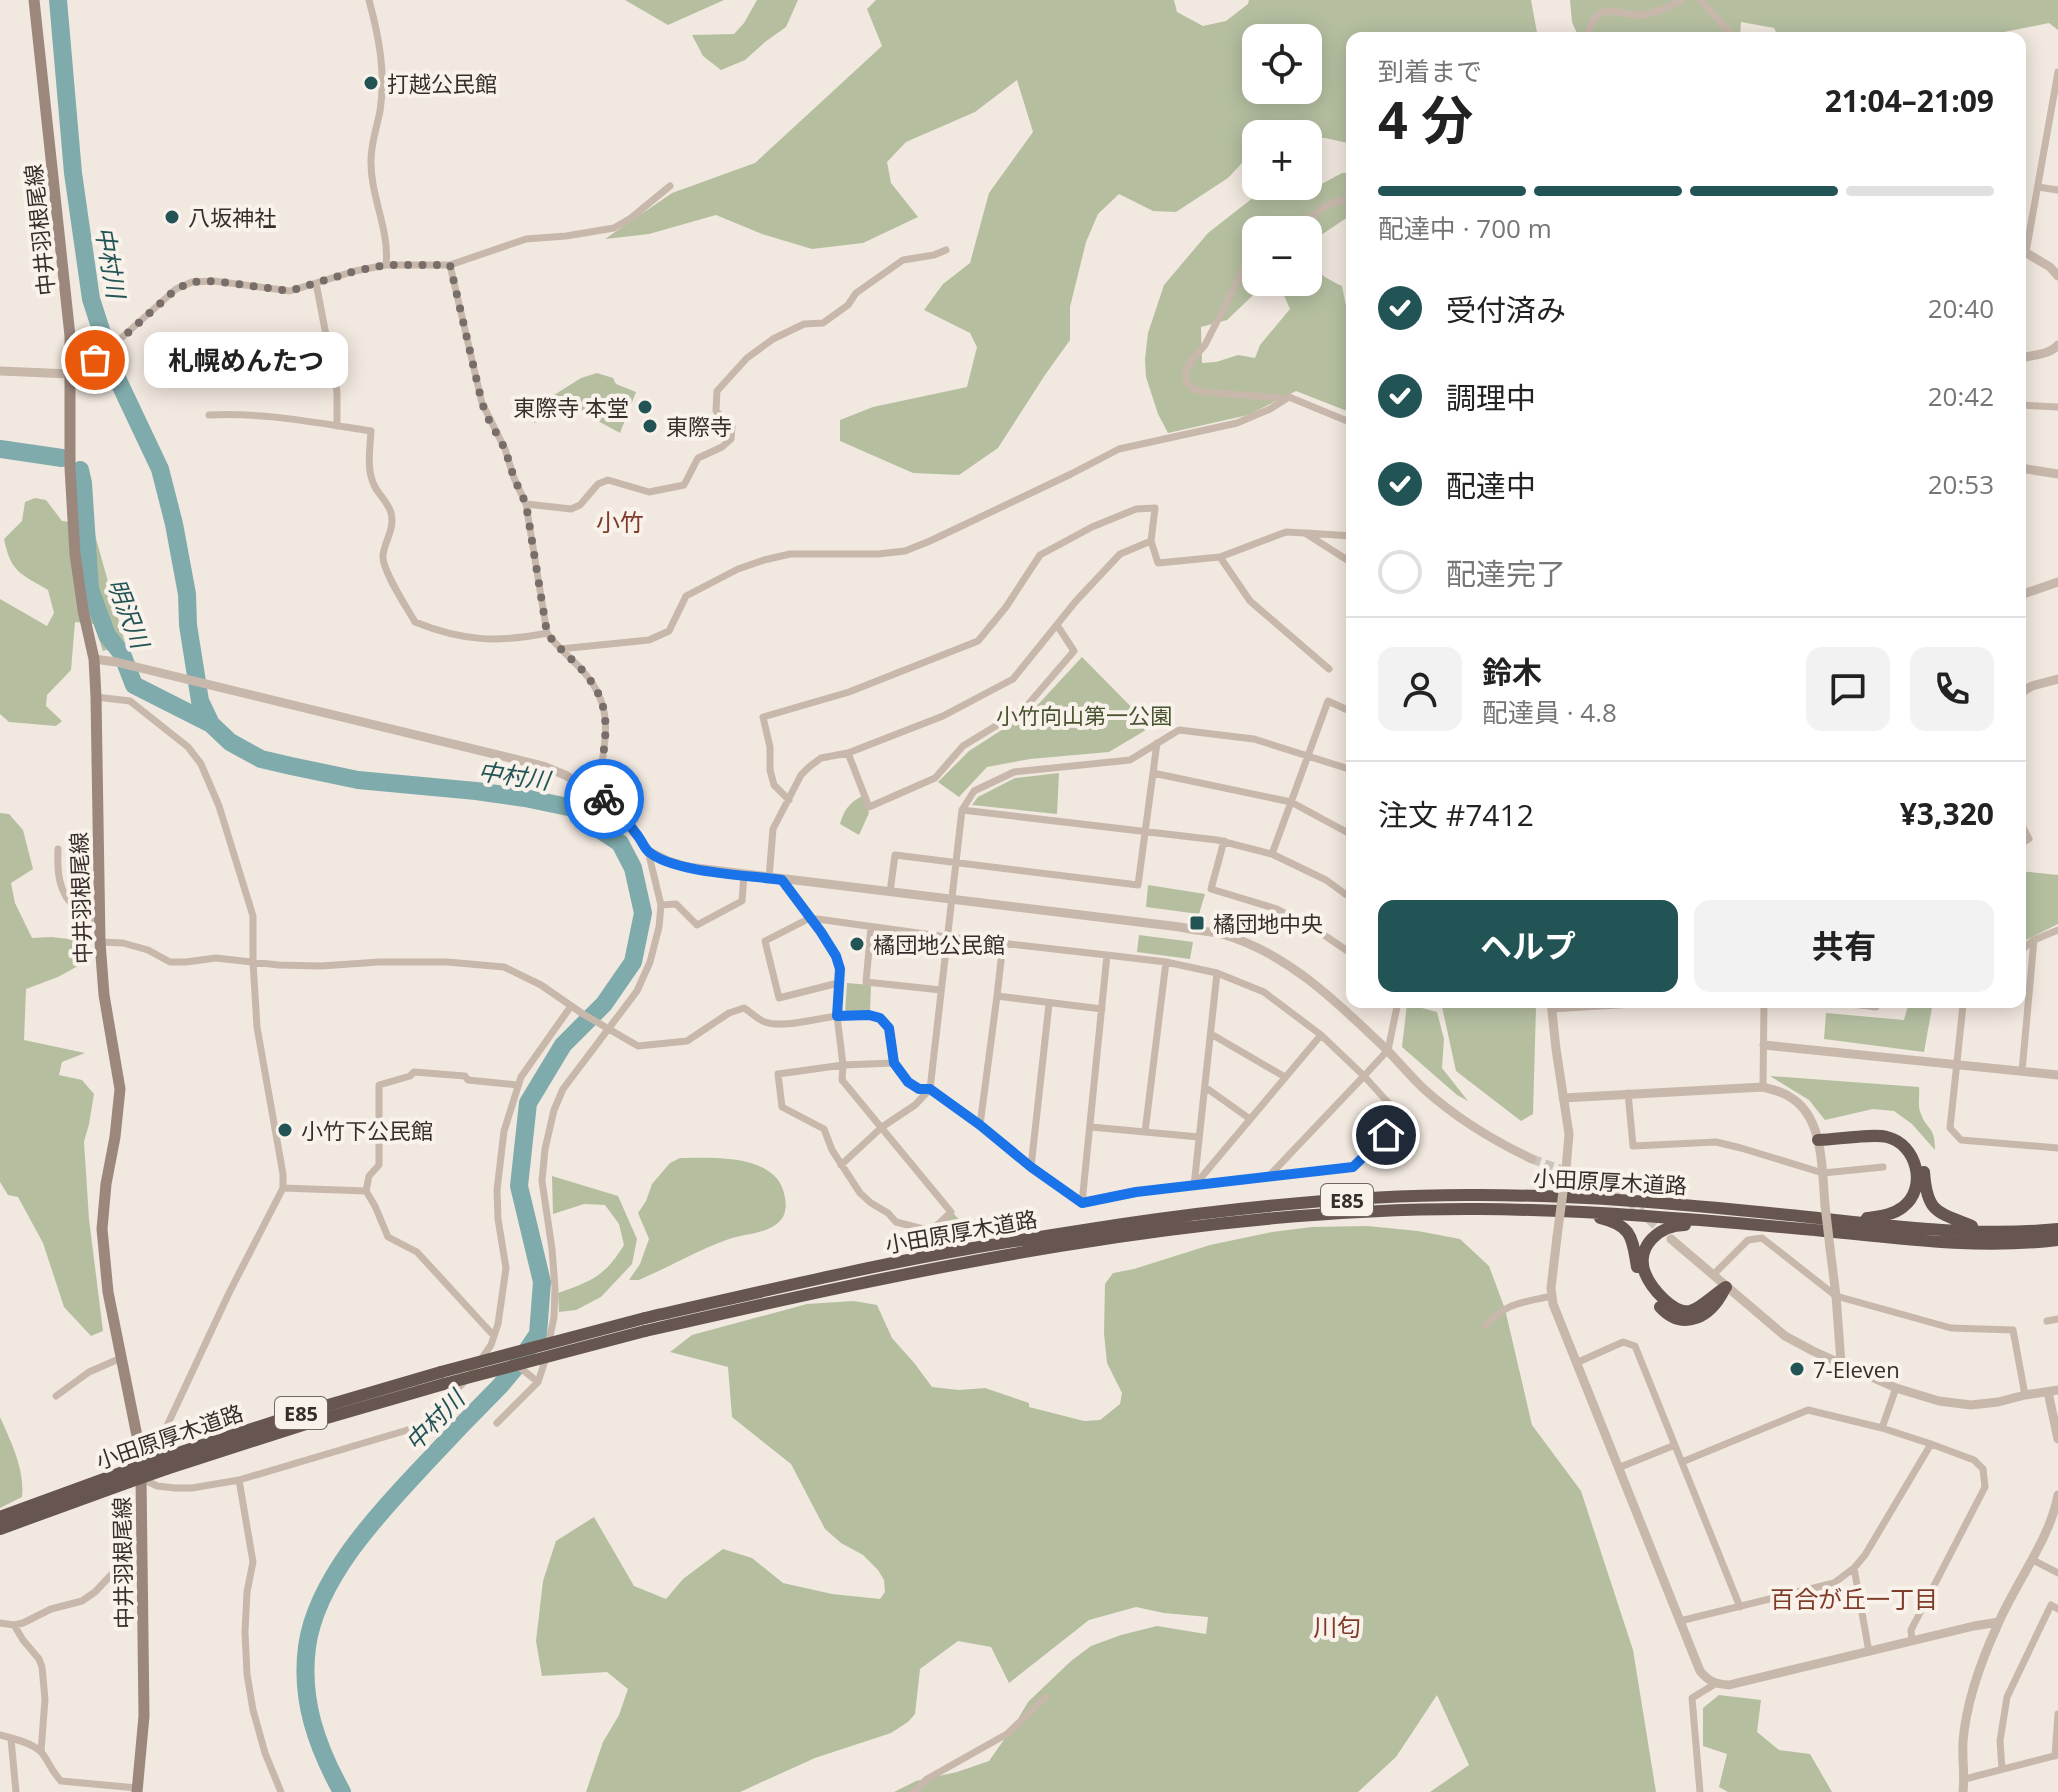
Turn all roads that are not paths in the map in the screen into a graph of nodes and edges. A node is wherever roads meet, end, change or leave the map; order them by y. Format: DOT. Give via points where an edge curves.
graph roads {
  1 [pos="34,0"];
  2 [pos="369,0"];
  3 [pos="1682,0"];
  4 [pos="1700,0"];
  5 [pos="1589,32"];
  6 [pos="1729,32"];
  7 [pos="2058,72"];
  8 [pos="670,186"];
  9 [pos="2038,187"];
  10 [pos="2058,190"];
  11 [pos="1346,199"];
  12 [pos="1313,216"];
  13 [pos="2026,238"];
  14 [pos="946,250"];
  15 [pos="2026,253"];
  16 [pos="386,265"];
  17 [pos="450,265"];
  18 [pos="1242,272"];
  19 [pos="2058,276"];
  20 [pos="316,283"];
  21 [pos="2058,345"];
  22 [pos="2026,357"];
  23 [pos="0,371"];
  24 [pos="71,374"];
  25 [pos="1289,397"];
  26 [pos="2026,405"];
  27 [pos="2058,407"];
  28 [pos="209,415"];
  29 [pos="1346,421"];
  30 [pos="337,426"];
  31 [pos="2026,469"];
  32 [pos="2058,474"];
  33 [pos="526,504"];
  34 [pos="1305,533"];
  35 [pos="1346,536"];
  36 [pos="1151,541"];
  37 [pos="1220,557"];
  38 [pos="1346,559"];
  39 [pos="2058,582"];
  40 [pos="2026,593"];
  41 [pos="1057,625"];
  42 [pos="547,633"];
  43 [pos="560,649"];
  44 [pos="94,659"];
  45 [pos="1329,669"];
  46 [pos="2058,679"];
  47 [pos="2026,690"];
  48 [pos="96,697"];
  49 [pos="1346,709"];
  50 [pos="1157,743"];
  51 [pos="848,753"];
  52 [pos="1308,756"];
  53 [pos="1346,768"];
  54 [pos="1153,773"];
  55 [pos="599,795"];
  56 [pos="789,800"];
  57 [pos="1291,802"];
  58 [pos="962,810"];
  59 [pos="1144,832"];
  60 [pos="1346,832"];
  61 [pos="1224,841"];
  62 [pos="58,849"];
  63 [pos="648,851"];
  64 [pos="1272,854"];
  65 [pos="956,862"];
  66 [pos="744,875"];
  67 [pos="769,878"];
  68 [pos="782,880"];
  69 [pos="890,892"];
  70 [pos="1346,895"];
  71 [pos="953,900"];
  72 [pos="661,905"];
  73 [pos="810,918"];
  74 [pos="99,923"];
  75 [pos="871,927"];
  76 [pos="2058,930"];
  77 [pos="947,937"];
  78 [pos="2034,940"];
  79 [pos="100,942"];
  80 [pos="1003,943"];
  81 [pos="2026,946"];
  82 [pos="1346,950"];
  83 [pos="1107,955"];
  84 [pos="253,962"];
  85 [pos="1166,962"];
  86 [pos="1217,973"];
  87 [pos="838,983"];
  88 [pos="941,990"];
  89 [pos="997,996"];
  90 [pos="1049,1004"];
  91 [pos="571,1006"];
  92 [pos="1397,1008"];
  93 [pos="1552,1008"];
  94 [pos="1764,1008"];
  95 [pos="1963,1008"];
  96 [pos="1102,1009"];
  97 [pos="837,1016"];
  98 [pos="609,1030"];
  99 [pos="1211,1034"];
  100 [pos="1321,1035"];
  101 [pos="1764,1045"];
  102 [pos="1388,1050"];
  103 [pos="894,1063"];
  104 [pos="843,1065"];
  105 [pos="1956,1065"];
  106 [pos="2022,1071"];
  107 [pos="2058,1075"];
  108 [pos="1364,1076"];
  109 [pos="1285,1077"];
  110 [pos="518,1085"];
  111 [pos="1205,1087"];
  112 [pos="1763,1087"];
  113 [pos="930,1089"];
  114 [pos="1628,1093"];
  115 [pos="1563,1098"];
  116 [pos="1250,1119"];
  117 [pos="980,1125"];
  118 [pos="882,1127"];
  119 [pos="1091,1127"];
  120 [pos="1145,1132"];
  121 [pos="1199,1137"];
  122 [pos="1818,1140"];
  123 [pos="2058,1148"];
  124 [pos="1532,1159"];
  125 [pos="841,1165"];
  126 [pos="1031,1167"];
  127 [pos="1883,1167"];
  128 [pos="1823,1173"];
  129 [pos="1269,1176"];
  130 [pos="1194,1186"];
  131 [pos="1609,1187"];
  132 [pos="283,1188"];
  133 [pos="366,1191"];
  134 [pos="1620,1193"];
  135 [pos="1082,1203"];
  136 [pos="1571,1210"];
  137 [pos="1839,1220"];
  138 [pos="1780,1227"];
  139 [pos="2058,1229"];
  140 [pos="1983,1231"];
  141 [pos="1671,1239"];
  142 [pos="2058,1240"];
  143 [pos="1713,1275"];
  144 [pos="1726,1287"];
  145 [pos="1552,1296"];
  146 [pos="1836,1296"];
  147 [pos="2058,1319"];
  148 [pos="2047,1321"];
  149 [pos="645,1325"];
  150 [pos="1485,1326"];
  151 [pos="493,1340"];
  152 [pos="121,1358"];
  153 [pos="1576,1363"];
  154 [pos="1841,1363"];
  155 [pos="538,1382"];
  156 [pos="1896,1388"];
  157 [pos="2053,1391"];
  158 [pos="2025,1395"];
  159 [pos="56,1396"];
  160 [pos="497,1423"];
  161 [pos="1882,1428"];
  162 [pos="2058,1439"];
  163 [pos="1931,1444"];
  164 [pos="1675,1445"];
  165 [pos="140,1461"];
  166 [pos="1682,1462"];
  167 [pos="1618,1468"];
  168 [pos="132,1477"];
  169 [pos="239,1480"];
  170 [pos="2058,1495"];
  171 [pos="0,1517"];
  172 [pos="0,1529"];
  173 [pos="2033,1560"];
  174 [pos="1854,1568"];
  175 [pos="141,1569"];
  176 [pos="2058,1573"];
  177 [pos="1740,1607"];
  178 [pos="2058,1609"];
  179 [pos="1680,1621"];
  180 [pos="1999,1622"];
  181 [pos="0,1623"];
  182 [pos="14,1625"];
  183 [pos="1912,1641"];
  184 [pos="1869,1652"];
  185 [pos="1715,1684"];
  186 [pos="1046,1697"];
  187 [pos="2058,1714"];
  188 [pos="0,1735"];
  189 [pos="11,1739"];
  190 [pos="41,1752"];
  191 [pos="2057,1755"];
  192 [pos="2002,1769"];
  193 [pos="1965,1779"];
  194 [pos="137,1790"];
  195 [pos="16,1792"];
  196 [pos="281,1792"];
  197 [pos="914,1792"];
  198 [pos="1700,1792"];
  199 [pos="1963,1792"];
  1 -- 24 [label="main road, 中井羽根尾線"];
  2 -- 16 [label="street" via="381,53 382,95 371,160"];
  3 -- 5 [label="street" via="1641,15 1600,10"];
  4 -- 6 [label="street"];
  7 -- 9 [label="street"];
  8 -- 17 [label="street" via="614,228 526,239"];
  9 -- 10 [label="street"];
  9 -- 13 [label="street"];
  11 -- 12 [label="street"];
  14 -- 33 [label="street" via="903,260 823,323 804,324 747,358 717,391 716,411 732,426 731,439 698,458 684,485 649,492 608,480 571,509"];
  15 -- 19 [label="street"];
  16 -- 17 [label="street"];
  16 -- 20 [label="street"];
  17 -- 33 [label="street" via="482,403"];
  18 -- 25 [label="street" via="1185,373 1187,382 1205,392"];
  20 -- 24 [label="street" via="290,291 192,282 176,289 99,358"];
  20 -- 30 [label="street" via="337,392"];
  21 -- 22 [label="street"];
  23 -- 24 [label="street"];
  24 -- 44 [label="main road, 中井羽根尾線" via="75,554"];
  25 -- 29 [label="street"];
  25 -- 43 [label="street" via="1237,423 1119,449 905,551 790,554 738,569 686,596 669,631 649,640"];
  26 -- 27 [label="street"];
  28 -- 30 [label="street" via="235,413"];
  30 -- 42 [label="street" via="371,431 370,477 391,514 383,565 415,622 474,640"];
  31 -- 32 [label="street"];
  33 -- 42 [label="street"];
  34 -- 35 [label="street"];
  34 -- 37 [label="street" via="1286,532"];
  34 -- 38 [label="street"];
  36 -- 37 [label="street" via="1158,563"];
  36 -- 41 [label="street" via="1120,554"];
  36 -- 56 [label="street" via="1155,508 1136,509 1092,527 1040,555 978,641 849,692 763,717 774,785"];
  37 -- 45 [label="street" via="1250,601"];
  39 -- 40 [label="street"];
  41 -- 51 [label="street" via="1013,679 943,716"];
  41 -- 51 [label="street" via="1074,651 1025,708 963,746 935,778 869,807"];
  42 -- 43 [label="street"];
  43 -- 55 [label="street" via="582,670 604,707"];
  44 -- 48 [label="main road, 中井羽根尾線"];
  44 -- 55 [label="street" via="519,759 565,775"];
  46 -- 47 [label="street"];
  48 -- 74 [label="main road, 中井羽根尾線"];
  48 -- 84 [label="street" via="130,701 188,747 201,764 253,916"];
  49 -- 52 [label="street" via="1328,701"];
  50 -- 52 [label="street" via="1179,730 1254,739"];
  50 -- 54 [label="street"];
  50 -- 58 [label="street" via="1130,760 1014,772 974,791"];
  51 -- 56 [label="street" via="821,758 809,767"];
  52 -- 53 [label="street"];
  52 -- 57 [label="street"];
  54 -- 57 [label="street"];
  54 -- 59 [label="street"];
  55 -- 63 [label="street"];
  56 -- 67 [label="street" via="773,829"];
  57 -- 60 [label="street"];
  57 -- 64 [label="street"];
  58 -- 59 [label="street"];
  58 -- 65 [label="street"];
  59 -- 61 [label="street"];
  59 -- 65 [label="street" via="1138,885"];
  61 -- 64 [label="street"];
  61 -- 82 [label="street" via="1211,889 1277,909"];
  62 -- 74 [label="street" via="63,891 76,908"];
  63 -- 66 [label="street" via="688,867"];
  63 -- 72 [label="street"];
  64 -- 70 [label="street"];
  65 -- 69 [label="street" via="895,855"];
  65 -- 71 [label="street"];
  66 -- 67 [label="street"];
  66 -- 72 [label="street" via="742,901 697,925 676,904"];
  67 -- 68 [label="street"];
  68 -- 69 [label="street"];
  68 -- 73 [label="street"];
  69 -- 71 [label="street"];
  71 -- 77 [label="street"];
  71 -- 102 [label="street" via="1221,934 1290,966"];
  72 -- 98 [label="street" via="650,962"];
  73 -- 75 [label="street"];
  73 -- 87 [label="street" via="836,956"];
  73 -- 87 [label="street" via="765,941 779,998"];
  74 -- 79 [label="main road, 中井羽根尾線"];
  75 -- 77 [label="street"];
  75 -- 88 [label="street" via="866,982"];
  76 -- 78 [label="street"];
  77 -- 80 [label="street"];
  77 -- 88 [label="street"];
  78 -- 81 [label="street"];
  78 -- 106 [label="street"];
  79 -- 84 [label="street" via="148,950 170,962"];
  79 -- 152 [label="main road, 中井羽根尾線" via="120,1089 102,1229"];
  80 -- 83 [label="street"];
  80 -- 89 [label="street"];
  83 -- 85 [label="street"];
  83 -- 96 [label="street"];
  84 -- 91 [label="street" via="504,967"];
  84 -- 132 [label="street" via="257,1027"];
  85 -- 86 [label="street"];
  85 -- 120 [label="street"];
  86 -- 99 [label="street"];
  86 -- 100 [label="street" via="1264,992"];
  87 -- 97 [label="street"];
  88 -- 113 [label="street"];
  89 -- 90 [label="street"];
  89 -- 117 [label="street"];
  90 -- 96 [label="street"];
  90 -- 126 [label="street"];
  91 -- 98 [label="street"];
  91 -- 110 [label="street"];
  92 -- 102 [label="street"];
  93 -- 115 [label="street"];
  94 -- 101 [label="street"];
  95 -- 105 [label="street"];
  96 -- 119 [label="street"];
  97 -- 98 [label="street" via="766,1023 744,1008 687,1041 638,1046"];
  97 -- 103 [label="street" via="880,1018 889,1028"];
  97 -- 104 [label="street"];
  98 -- 155 [label="street" via="563,1089 545,1149 542,1181 554,1317"];
  99 -- 109 [label="street"];
  99 -- 111 [label="street"];
  100 -- 108 [label="street"];
  100 -- 109 [label="street"];
  101 -- 105 [label="street"];
  101 -- 112 [label="street"];
  102 -- 108 [label="street"];
  102 -- 124 [label="street" via="1466,1123"];
  103 -- 104 [label="street"];
  103 -- 113 [label="street" via="908,1082"];
  104 -- 118 [label="street" via="842,1080"];
  104 -- 125 [label="street" via="778,1074 782,1107 824,1129"];
  105 -- 106 [label="street"];
  105 -- 123 [label="street" via="1950,1128 1961,1140"];
  106 -- 107 [label="street"];
  108 -- 129 [label="street"];
  108 -- 129 [label="street" via="1402,1118 1353,1167"];
  109 -- 116 [label="street"];
  110 -- 133 [label="street" via="414,1072 379,1085 379,1165 369,1176"];
  110 -- 151 [label="street" via="504,1131 497,1190 506,1268"];
  111 -- 116 [label="street"];
  111 -- 121 [label="street"];
  112 -- 114 [label="street"];
  112 -- 122 [label="street" via="1794,1099 1811,1120"];
  113 -- 117 [label="street"];
  113 -- 118 [label="street"];
  114 -- 115 [label="street"];
  114 -- 128 [label="street" via="1633,1146 1716,1142"];
  115 -- 145 [label="street, bridge" via="1569,1134"];
  116 -- 130 [label="street"];
  117 -- 126 [label="street"];
  118 -- 125 [label="street"];
  118 -- 125 [label="street" via="951,1212 931,1231 896,1222 860,1193"];
  119 -- 120 [label="street"];
  119 -- 135 [label="street"];
  120 -- 121 [label="street"];
  121 -- 130 [label="street"];
  122 -- 128 [label="street"];
  122 -- 137 [label="highway" via="1888,1137 1901,1142 1915,1160 1917,1184 1905,1206 1880,1216"];
  122 -- 140 [label="highway" via="1870,1129 1907,1138 1922,1159 1933,1208"];
  126 -- 135 [label="street"];
  127 -- 128 [label="street"];
  128 -- 146 [label="street, bridge"];
  129 -- 130 [label="street"];
  130 -- 135 [label="street"];
  131 -- 134 [label="street"];
  132 -- 133 [label="street"];
  132 -- 165 [label="street" via="158,1445"];
  133 -- 151 [label="street" via="388,1237 417,1252"];
  136 -- 138 [label="highway, 小田原厚木道路 / E85"];
  136 -- 144 [label="highway" via="1622,1225 1634,1242 1641,1283 1673,1317 1704,1316"];
  136 -- 149 [label="highway, 小田原厚木道路 / E85" via="1379,1212 1197,1227 965,1263"];
  137 -- 140 [label="highway, 小田原厚木道路 / E85"];
  137 -- 149 [label="highway, 小田原厚木道路 / E85" via="1550,1196 1286,1204 966,1249 803,1282"];
  138 -- 142 [label="highway, 小田原厚木道路 / E85" via="1976,1243"];
  138 -- 144 [label="highway" via="1678,1225 1655,1234 1648,1244 1645,1274 1675,1308 1694,1311"];
  139 -- 140 [label="highway, 小田原厚木道路 / E85"];
  141 -- 143 [label="street"];
  143 -- 144 [label="street"];
  143 -- 146 [label="street" via="1748,1240 1762,1238"];
  144 -- 154 [label="street" via="1785,1336"];
  145 -- 150 [label="street" via="1509,1305"];
  145 -- 153 [label="street"];
  146 -- 154 [label="street"];
  146 -- 158 [label="street" via="1951,1328 2013,1330"];
  147 -- 148 [label="street"];
  149 -- 168 [label="highway, 小田原厚木道路 / E85, bridge" via="301,1413"];
  151 -- 155 [label="street"];
  151 -- 169 [label="street" via="468,1378 421,1426"];
  152 -- 159 [label="street" via="89,1372"];
  152 -- 165 [label="main road, 中井羽根尾線"];
  153 -- 164 [label="street" via="1623,1342 1635,1346"];
  153 -- 167 [label="street"];
  154 -- 156 [label="street"];
  155 -- 160 [label="street"];
  156 -- 158 [label="street" via="1971,1405"];
  156 -- 161 [label="street"];
  157 -- 158 [label="street"];
  157 -- 162 [label="street"];
  161 -- 163 [label="street"];
  161 -- 166 [label="street" via="1808,1410"];
  163 -- 174 [label="street"];
  163 -- 183 [label="street" via="1974,1460 1983,1469 1985,1487 1911,1630"];
  164 -- 166 [label="street"];
  164 -- 167 [label="street"];
  165 -- 168 [label="main road, 中井羽根尾線"];
  166 -- 177 [label="street"];
  167 -- 179 [label="street"];
  168 -- 169 [label="street" via="175,1488"];
  168 -- 171 [label="highway, 小田原厚木道路 / E85"];
  168 -- 172 [label="highway, 小田原厚木道路 / E85"];
  168 -- 175 [label="main road, 中井羽根尾線"];
  169 -- 196 [label="street" via="253,1562 247,1592 247,1674 261,1739"];
  170 -- 173 [label="street"];
  173 -- 176 [label="street"];
  173 -- 180 [label="street"];
  174 -- 177 [label="street" via="1834,1583"];
  174 -- 184 [label="street"];
  175 -- 182 [label="street" via="111,1575 82,1601"];
  175 -- 194 [label="main road, 中井羽根尾線" via="144,1716"];
  177 -- 179 [label="street"];
  178 -- 192 [label="street" via="2051,1605 2007,1697"];
  179 -- 185 [label="street" via="1700,1671"];
  180 -- 183 [label="street"];
  180 -- 193 [label="street" via="1969,1704"];
  181 -- 182 [label="street"];
  182 -- 190 [label="street" via="42,1667"];
  183 -- 184 [label="street"];
  184 -- 185 [label="street"];
  185 -- 198 [label="street" via="1692,1698"];
  186 -- 197 [label="street" via="1007,1734 927,1779"];
  187 -- 191 [label="street"];
  188 -- 189 [label="street"];
  189 -- 190 [label="street"];
  189 -- 195 [label="street"];
  190 -- 194 [label="street" via="61,1781"];
  191 -- 192 [label="street"];
  192 -- 193 [label="street"];
  193 -- 199 [label="street"];
}
